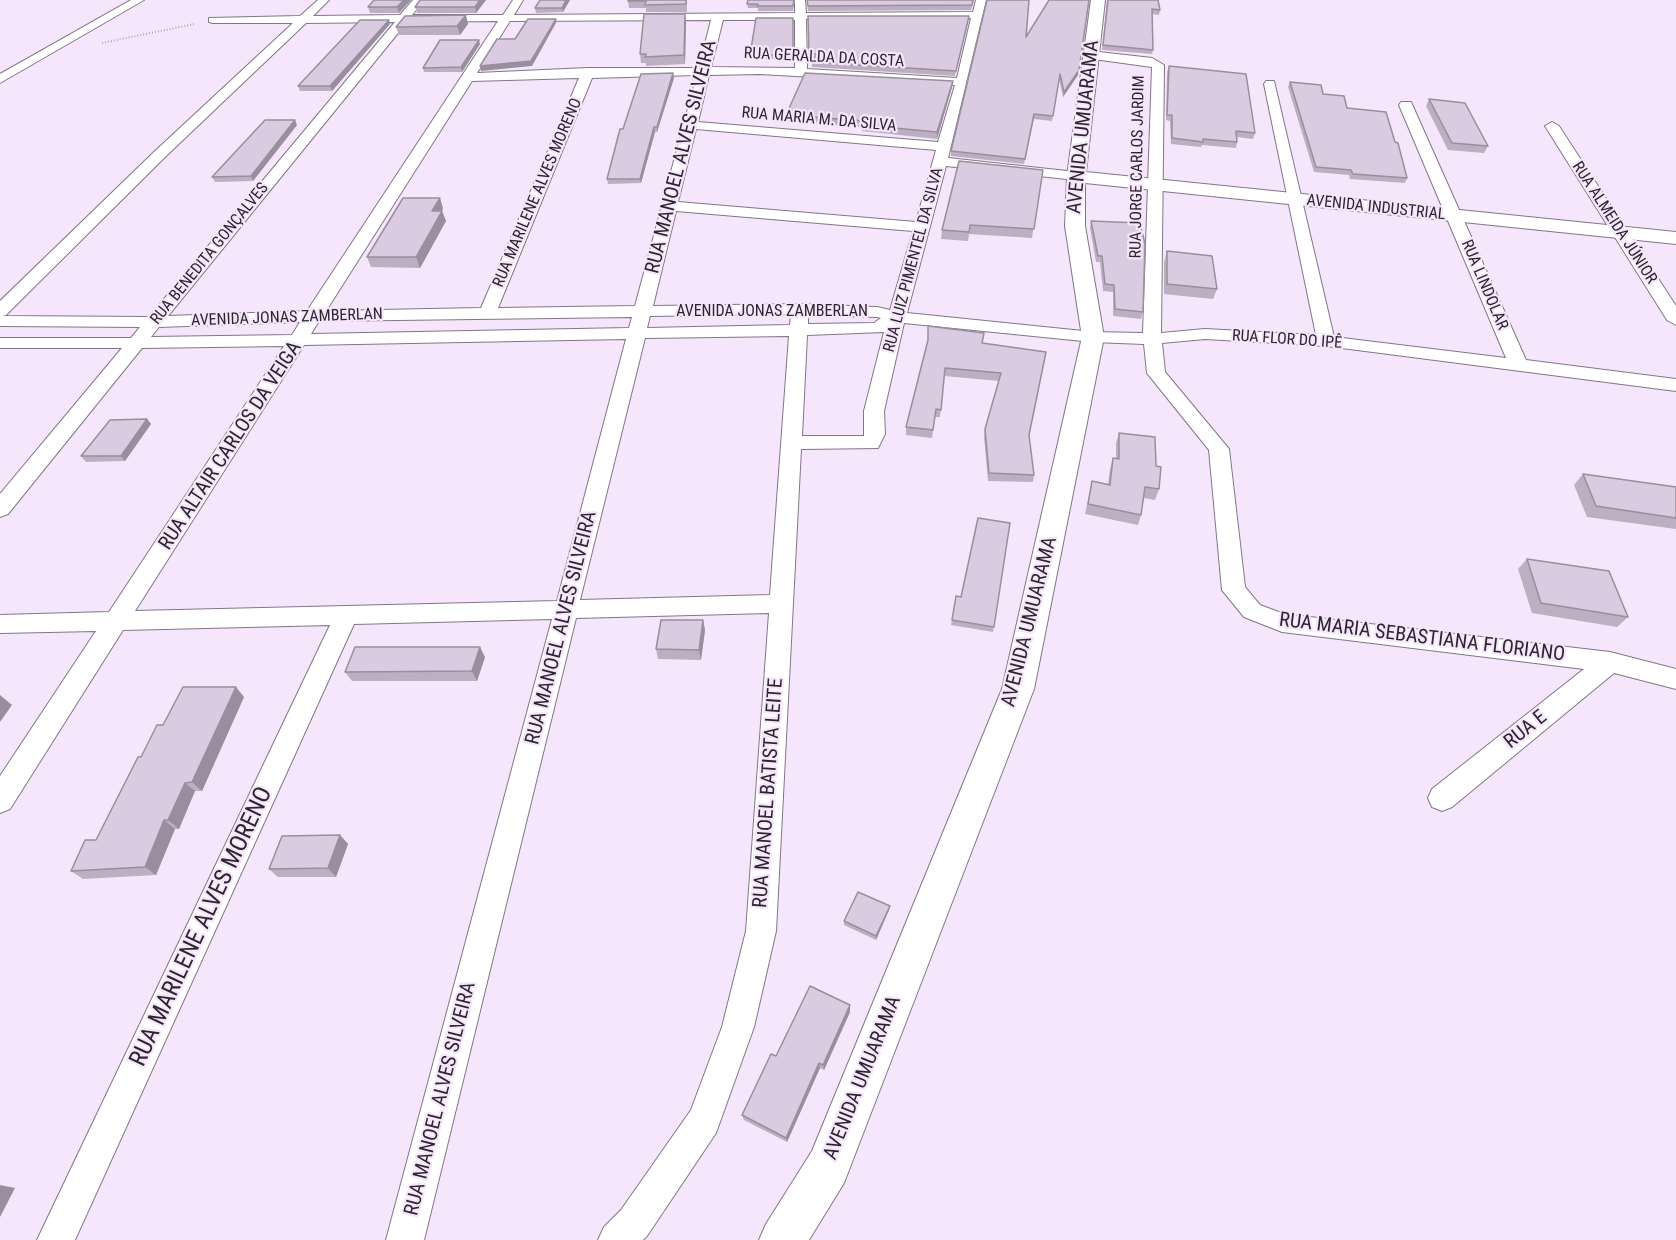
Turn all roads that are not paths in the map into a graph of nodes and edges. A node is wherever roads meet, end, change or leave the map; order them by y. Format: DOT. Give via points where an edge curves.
graph roads {
  1 [pos="139,0"];
  2 [pos="324,0"];
  3 [pos="419,0"];
  4 [pos="518,0"];
  5 [pos="800,0"];
  6 [pos="910,0"];
  7 [pos="1098,0"];
  8 [pos="979,8"];
  9 [pos="800,15"];
  10 [pos="913,15"];
  11 [pos="717,16"];
  12 [pos="507,18"];
  13 [pos="404,19"];
  14 [pos="213,20"];
  15 [pos="303,20"];
  16 [pos="1090,55"];
  17 [pos="705,70"];
  18 [pos="801,71"];
  19 [pos="588,72"];
  20 [pos="468,77"];
  21 [pos="0,79"];
  22 [pos="962,82"];
  23 [pos="1270,84"];
  24 [pos="1406,105"];
  25 [pos="691,125"];
  26 [pos="1552,126"];
  27 [pos="942,154"];
  28 [pos="1076,176"];
  29 [pos="1156,186"];
  30 [pos="1295,200"];
  31 [pos="670,206"];
  32 [pos="1454,216"];
  33 [pos="923,227"];
  34 [pos="1619,232"];
  35 [pos="1676,238"];
  36 [pos="0,311"];
  37 [pos="487,314"];
  38 [pos="313,316"];
  39 [pos="897,317"];
  40 [pos="799,320"];
  41 [pos="1676,320"];
  42 [pos="0,321"];
  43 [pos="154,322"];
  44 [pos="640,322"];
  45 [pos="1093,337"];
  46 [pos="301,339"];
  47 [pos="1152,339"];
  48 [pos="1326,341"];
  49 [pos="0,343"];
  50 [pos="138,343"];
  51 [pos="1519,366"];
  52 [pos="1676,385"];
  53 [pos="792,442"];
  54 [pos="0,509"];
  55 [pos="781,604"];
  56 [pos="566,609"];
  57 [pos="347,614"];
  58 [pos="116,621"];
  59 [pos="0,624"];
  60 [pos="1610,662"];
  61 [pos="1676,679"];
  62 [pos="1442,798"];
  63 [pos="0,800"];
  64 [pos="56,1240"];
  65 [pos="405,1240"];
  66 [pos="617,1240"];
  67 [pos="782,1240"];
  1 -- 21 [label="street"];
  2 -- 15 [label="street"];
  3 -- 13 [label="street, RUA BENEDITA GONÇALVES"];
  4 -- 12 [label="street, RUA ALTAIR CARLOS DA VEIGA"];
  5 -- 9 [label="street"];
  6 -- 10 [label="street"];
  7 -- 16 [label="street, AVENIDA UMUARAMA"];
  8 -- 10 [label="street"];
  8 -- 22 [label="street, RUA LUIZ PIMENTEL DA SILVA"];
  9 -- 10 [label="street"];
  9 -- 11 [label="street"];
  9 -- 18 [label="street"];
  11 -- 12 [label="street" via="613,13"];
  11 -- 17 [label="street, RUA MANOEL ALVES SILVEIRA"];
  12 -- 13 [label="street"];
  12 -- 20 [label="street, RUA ALTAIR CARLOS DA VEIGA"];
  13 -- 15 [label="street"];
  13 -- 43 [label="street, RUA BENEDITA GONÇALVES"];
  14 -- 15 [label="street"];
  15 -- 36 [label="street"];
  16 -- 28 [label="street, AVENIDA UMUARAMA"];
  16 -- 29 [label="street, RUA JORGE CARLOS JARDIM" via="1158,65"];
  17 -- 18 [label="street, RUA GERALDA DA COSTA"];
  17 -- 19 [label="street, RUA GERALDA DA COSTA"];
  17 -- 25 [label="street, RUA MANOEL ALVES SILVEIRA"];
  18 -- 22 [label="street, RUA GERALDA DA COSTA"];
  19 -- 20 [label="street, RUA GERALDA DA COSTA"];
  19 -- 37 [label="street, RUA MARILENE ALVES MORENO"];
  20 -- 38 [label="street, RUA ALTAIR CARLOS DA VEIGA"];
  22 -- 27 [label="street, RUA LUIZ PIMENTEL DA SILVA"];
  23 -- 30 [label="street"];
  24 -- 32 [label="street, RUA LINDOLAR"];
  25 -- 27 [label="street, RUA MARIA M. DA SILVA"];
  25 -- 31 [label="street, RUA MANOEL ALVES SILVEIRA"];
  26 -- 34 [label="street, RUA ALMEIDA JÚNIOR"];
  27 -- 28 [label="street, RUA MARIA M. DA SILVA"];
  27 -- 33 [label="street, RUA LUIZ PIMENTEL DA SILVA"];
  28 -- 29 [label="street, AVENIDA INDUSTRIAL"];
  28 -- 45 [label="street, AVENIDA UMUARAMA" via="1075,226"];
  29 -- 30 [label="street, AVENIDA INDUSTRIAL"];
  29 -- 47 [label="street, RUA JORGE CARLOS JARDIM"];
  30 -- 32 [label="street, AVENIDA INDUSTRIAL"];
  30 -- 48 [label="street"];
  31 -- 33 [label="street"];
  31 -- 44 [label="street, RUA MANOEL ALVES SILVEIRA"];
  32 -- 34 [label="street, AVENIDA INDUSTRIAL"];
  32 -- 51 [label="street, RUA LINDOLAR"];
  33 -- 39 [label="street, RUA LUIZ PIMENTEL DA SILVA"];
  34 -- 35 [label="street, AVENIDA INDUSTRIAL"];
  34 -- 41 [label="street, RUA ALMEIDA JÚNIOR"];
  37 -- 38 [label="street, AVENIDA JONAS ZAMBERLAN"];
  37 -- 44 [label="street, AVENIDA JONAS ZAMBERLAN"];
  38 -- 43 [label="street, AVENIDA JONAS ZAMBERLAN"];
  38 -- 46 [label="street, RUA ALTAIR CARLOS DA VEIGA"];
  39 -- 40 [label="street, AVENIDA JONAS ZAMBERLAN" via="878,328"];
  39 -- 45 [label="street, RUA FLOR DO IPÊ"];
  39 -- 53 [label="street, RUA LUIZ PIMENTEL DA SILVA" via="874,411 875,434 871,443"];
  40 -- 44 [label="street, AVENIDA JONAS ZAMBERLAN"];
  40 -- 53 [label="street, RUA MANOEL BATISTA LEITE"];
  42 -- 43 [label="street, AVENIDA JONAS ZAMBERLAN"];
  43 -- 50 [label="street, RUA BENEDITA GONÇALVES"];
  44 -- 46 [label="street, AVENIDA JONAS ZAMBERLAN"];
  44 -- 56 [label="street, RUA MANOEL ALVES SILVEIRA"];
  45 -- 47 [label="street, RUA FLOR DO IPÊ"];
  45 -- 67 [label="street, AVENIDA UMUARAMA" via="1018,689 828,1167"];
  46 -- 50 [label="street, AVENIDA JONAS ZAMBERLAN"];
  46 -- 58 [label="street, RUA ALTAIR CARLOS DA VEIGA"];
  47 -- 48 [label="street, RUA FLOR DO IPÊ" via="1204,334"];
  47 -- 60 [label="street, RUA MARIA SEBASTIANA FLORIANO" via="1156,373 1219,449 1234,590 1252,611 1282,623"];
  48 -- 51 [label="street, RUA FLOR DO IPÊ"];
  49 -- 50 [label="street, AVENIDA JONAS ZAMBERLAN"];
  50 -- 54 [label="street, RUA BENEDITA GONÇALVES"];
  51 -- 52 [label="street, RUA FLOR DO IPÊ"];
  53 -- 55 [label="street, RUA MANOEL BATISTA LEITE"];
  55 -- 56 [label="street"];
  55 -- 66 [label="street, RUA MANOEL BATISTA LEITE" via="761,931 738,1027 704,1121 634,1223"];
  56 -- 57 [label="street"];
  56 -- 65 [label="street, RUA MANOEL ALVES SILVEIRA"];
  57 -- 58 [label="street"];
  57 -- 64 [label="street, RUA MARILENE ALVES MORENO"];
  58 -- 59 [label="street"];
  58 -- 63 [label="street, RUA ALTAIR CARLOS DA VEIGA"];
  60 -- 61 [label="street, RUA MARIA SEBASTIANA FLORIANO"];
  60 -- 62 [label="street, RUA E"];
}
